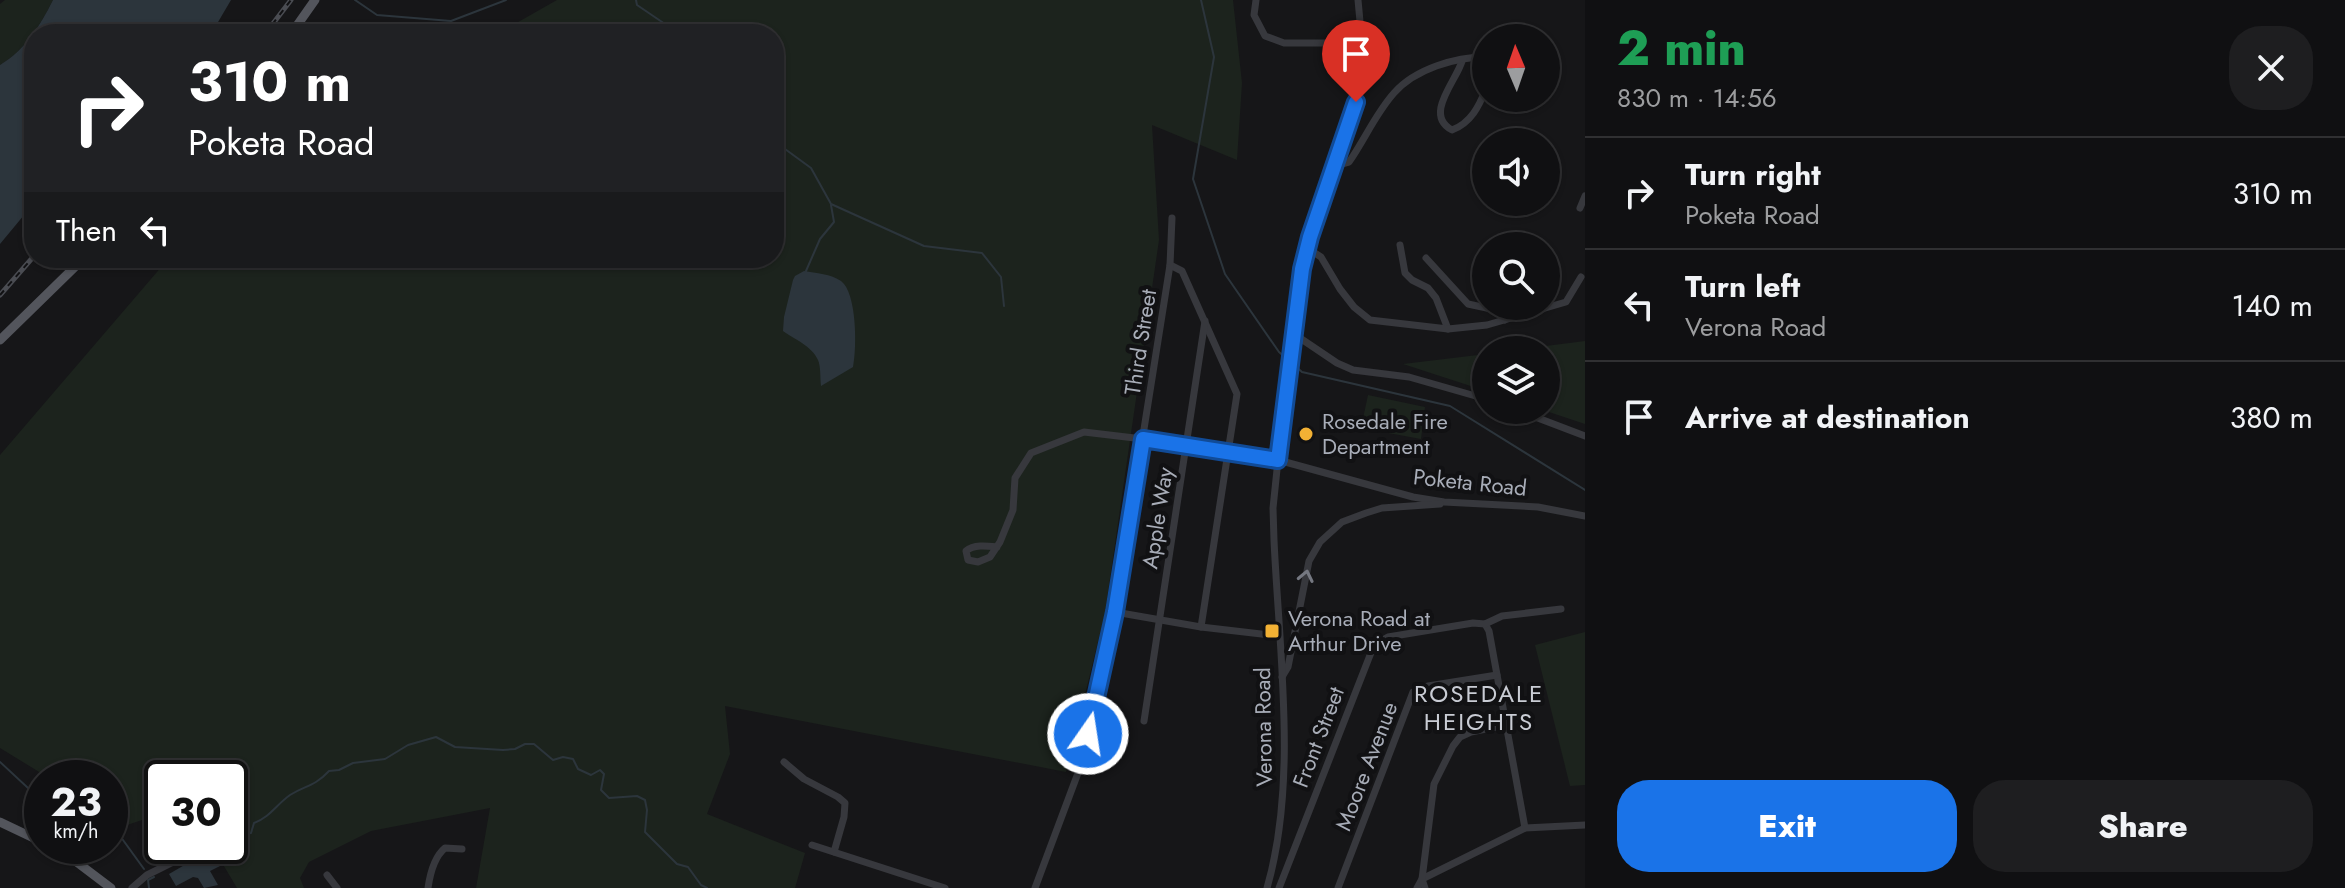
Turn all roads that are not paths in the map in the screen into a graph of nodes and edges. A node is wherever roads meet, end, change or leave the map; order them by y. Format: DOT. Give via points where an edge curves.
graph roads {
  1 [pos="315,0"];
  2 [pos="1256,0"];
  3 [pos="1358,0"];
  4 [pos="298,24"];
  5 [pos="1362,43"];
  6 [pos="1472,59"];
  7 [pos="1462,61"];
  8 [pos="1477,112"];
  9 [pos="1334,166"];
  10 [pos="1585,196"];
  11 [pos="1580,208"];
  12 [pos="1172,218"];
  13 [pos="1400,245"];
  14 [pos="1307,248"];
  15 [pos="1426,258"];
  16 [pos="1170,265"];
  17 [pos="74,268"];
  18 [pos="1581,277"];
  19 [pos="1560,304"];
  20 [pos="1472,305"];
  21 [pos="1505,320"];
  22 [pos="1205,321"];
  23 [pos="1448,329"];
  24 [pos="1294,334"];
  25 [pos="0,340"];
  26 [pos="1472,395"];
  27 [pos="1554,424"];
  28 [pos="1585,436"];
  29 [pos="1143,439"];
  30 [pos="1187,446"];
  31 [pos="1230,452"];
  32 [pos="1278,460"];
  33 [pos="1444,502"];
  34 [pos="1585,516"];
  35 [pos="997,547"];
  36 [pos="1561,609"];
  37 [pos="1115,612"];
  38 [pos="1159,621"];
  39 [pos="1485,624"];
  40 [pos="1201,627"];
  41 [pos="1278,636"];
  42 [pos="1497,675"];
  43 [pos="1281,678"];
  44 [pos="1144,721"];
  45 [pos="1506,725"];
  46 [pos="784,762"];
  47 [pos="0,822"];
  48 [pos="1585,825"];
  49 [pos="1525,828"];
  50 [pos="24,833"];
  51 [pos="812,845"];
  52 [pos="462,849"];
  53 [pos="834,852"];
  54 [pos="79,864"];
  55 [pos="169,864"];
  56 [pos="327,875"];
  57 [pos="1422,879"];
  58 [pos="111,888"];
  59 [pos="132,888"];
  60 [pos="337,888"];
  61 [pos="428,888"];
  62 [pos="945,888"];
  63 [pos="1035,888"];
  64 [pos="1267,888"];
  65 [pos="1279,888"];
  66 [pos="1338,888"];
  67 [pos="1417,888"];
  68 [pos="1425,888"];
  1 -- 4 [label="main road"];
  2 -- 5 [label="street" via="1254,15 1265,36 1284,43"];
  3 -- 5 [label="street, Verona Road"];
  5 -- 9 [label="street, Verona Road" via="1360,88"];
  6 -- 7 [label="street"];
  7 -- 8 [label="street" via="1445,91 1441,119 1452,130"];
  7 -- 9 [label="street" via="1432,68 1399,88 1349,162"];
  9 -- 14 [label="street, Verona Road"];
  10 -- 11 [label="street"];
  12 -- 16 [label="street, Third Street"];
  13 -- 23 [label="street" via="1405,273 1436,298"];
  14 -- 23 [label="street" via="1321,257 1340,289 1370,320"];
  14 -- 24 [label="street, Verona Road"];
  15 -- 20 [label="street"];
  16 -- 22 [label="street" via="1182,271"];
  16 -- 29 [label="street, Third Street"];
  17 -- 25 [label="main road"];
  18 -- 19 [label="street"];
  21 -- 23 [label="street"];
  22 -- 30 [label="street, Apple Way"];
  22 -- 31 [label="street" via="1237,394"];
  24 -- 26 [label="street" via="1353,370 1409,377"];
  24 -- 32 [label="street, Verona Road"];
  27 -- 28 [label="street"];
  29 -- 30 [label="street, Poketa Road"];
  29 -- 35 [label="street, Poketa Road" via="1084,432 1031,453 1015,478 1013,510"];
  29 -- 37 [label="street, Third Street"];
  30 -- 31 [label="street, Poketa Road"];
  30 -- 38 [label="street, Apple Way"];
  31 -- 32 [label="street, Poketa Road"];
  31 -- 40 [label="street"];
  32 -- 33 [label="street, Poketa Road"];
  32 -- 41 [label="street, Verona Road" via="1273,508"];
  33 -- 34 [label="street, Poketa Road" via="1538,507"];
  43 -- 33 [label="street, one-way" via="1288,667 1309,561 1320,542 1342,522 1366,513"];
  36 -- 39 [label="street, Front Street" via="1502,616"];
  37 -- 38 [label="street"];
  37 -- 63 [label="street, Third Street" via="1081,765"];
  38 -- 40 [label="street"];
  38 -- 44 [label="street, Apple Way"];
  39 -- 42 [label="street"];
  39 -- 65 [label="street, Front Street" via="1388,637 1374,645"];
  40 -- 41 [label="street"];
  41 -- 43 [label="street, Verona Road"];
  42 -- 45 [label="street"];
  42 -- 66 [label="street, Moore Avenue" via="1413,692"];
  43 -- 64 [label="street, Verona Road" via="1282,792"];
  45 -- 49 [label="street"];
  45 -- 57 [label="street" via="1471,732 1453,746 1434,784"];
  46 -- 53 [label="street" via="845,803"];
  47 -- 50 [label="main road"];
  48 -- 49 [label="street"];
  49 -- 57 [label="street"];
  51 -- 53 [label="street"];
  52 -- 61 [label="street" via="441,851"];
  53 -- 62 [label="street"];
  54 -- 58 [label="main road"];
  55 -- 59 [label="street"];
  56 -- 60 [label="street"];
  57 -- 67 [label="street"];
  57 -- 68 [label="street"];
}
